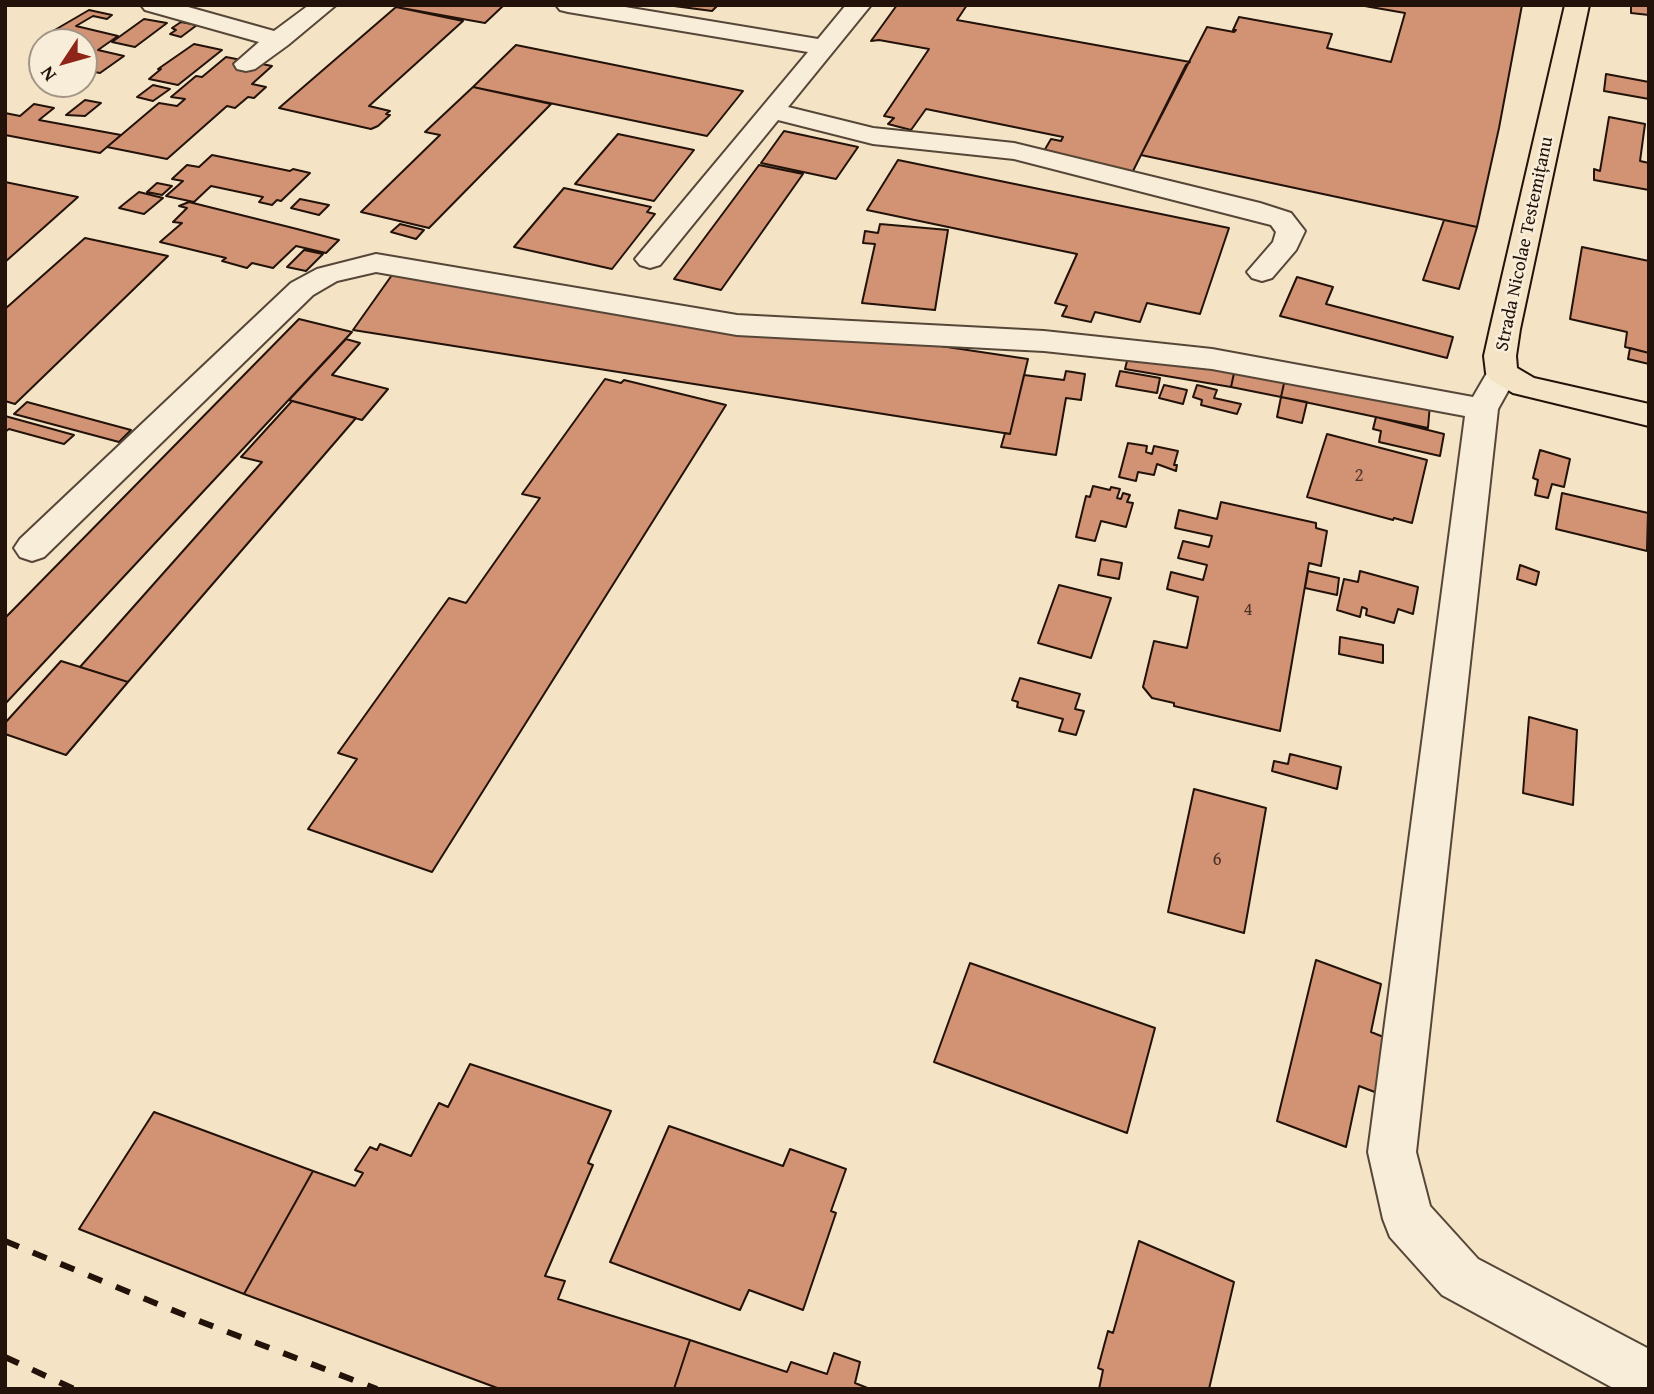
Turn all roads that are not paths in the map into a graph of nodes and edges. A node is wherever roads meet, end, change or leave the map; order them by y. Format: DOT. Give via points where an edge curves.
graph roads {
  1 [pos="153,5"];
  2 [pos="324,5"];
  3 [pos="568,5"];
  4 [pos="859,5"];
  5 [pos="1577,5"];
  6 [pos="279,40"];
  7 [pos="825,47"];
  8 [pos="246,64"];
  9 [pos="772,111"];
  10 [pos="650,259"];
  11 [pos="1262,272"];
  12 [pos="1492,391"];
  13 [pos="1649,415"];
  14 [pos="32,548"];
  15 [pos="1649,1378"];
  1 -- 6 [label="street"];
  2 -- 6 [label="street"];
  3 -- 7 [label="street"];
  4 -- 7 [label="street"];
  5 -- 12 [label="main road, Strada Nicolae Testemițanu"];
  6 -- 8 [label="street"];
  7 -- 9 [label="street"];
  9 -- 10 [label="street"];
  9 -- 11 [label="street" via="873,136 1014,151 1281,219 1291,231"];
  12 -- 13 [label="main road, Strada Nicolae Testemițanu" via="1524,386"];
  12 -- 14 [label="street" via="1044,341 737,325 376,263 327,275 302,289"];
  12 -- 15 [label="street" via="1392,1152 1408,1219 1460,1277"];
}
